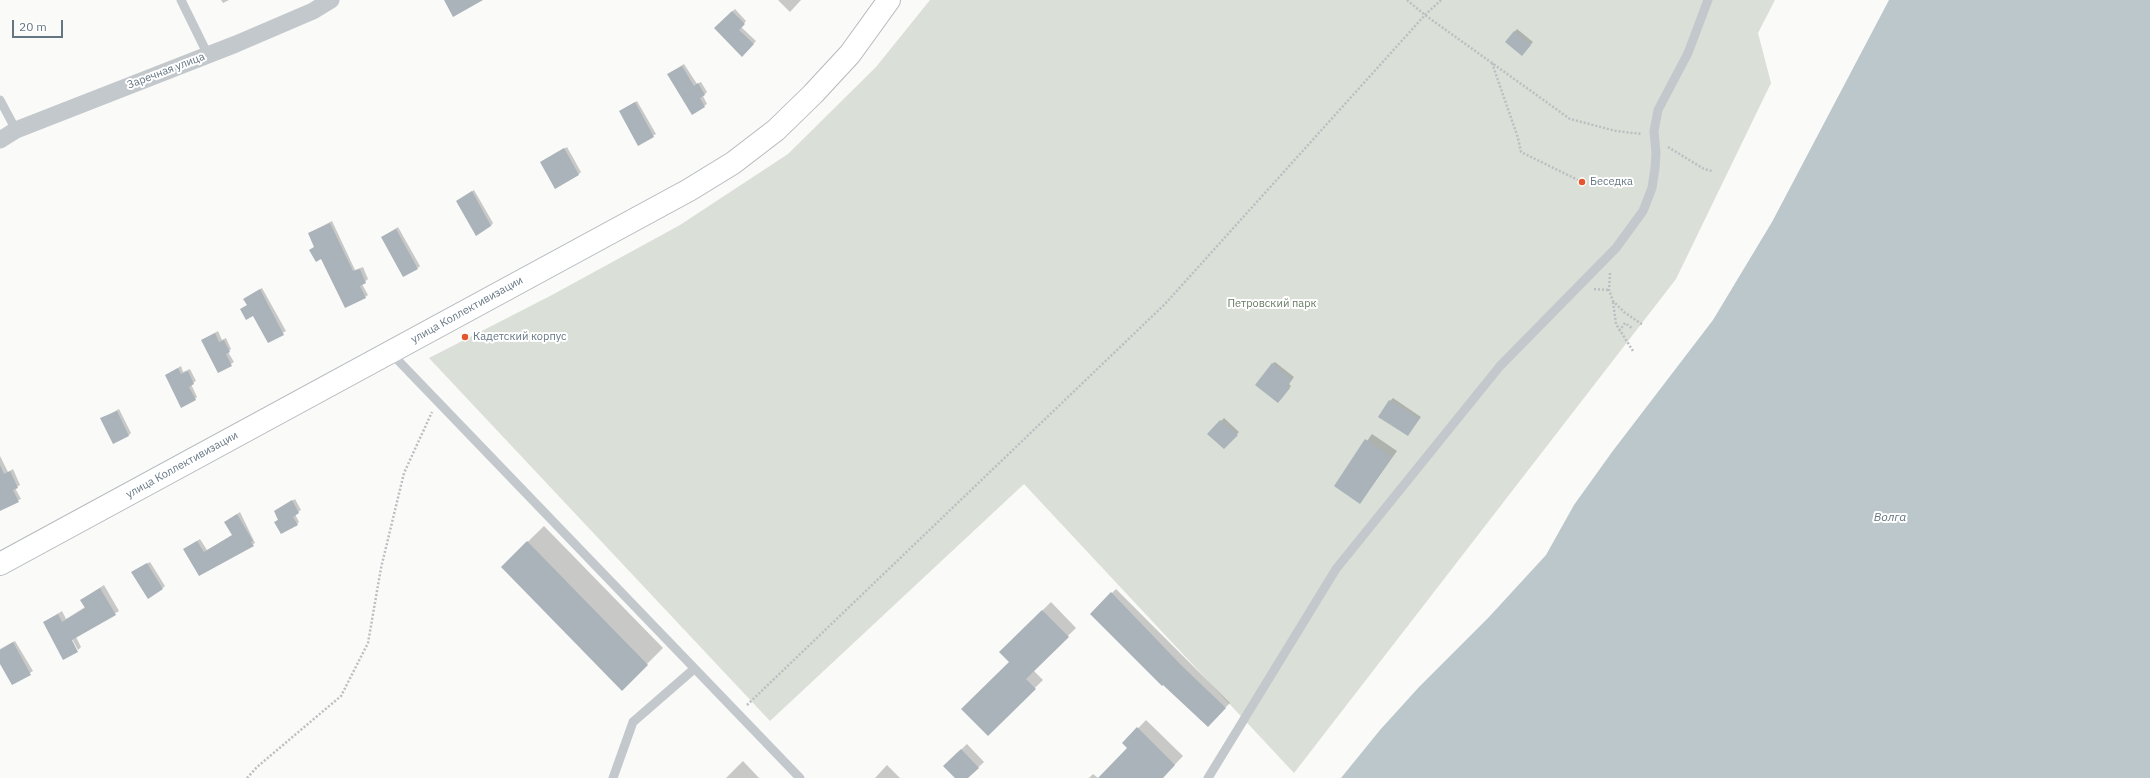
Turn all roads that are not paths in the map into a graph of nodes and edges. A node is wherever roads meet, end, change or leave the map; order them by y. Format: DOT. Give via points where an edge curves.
graph roads {
  1 [pos="181,0"];
  2 [pos="331,0"];
  3 [pos="889,0"];
  4 [pos="1708,0"];
  5 [pos="208,55"];
  6 [pos="0,100"];
  7 [pos="16,130"];
  8 [pos="0,140"];
  9 [pos="390,352"];
  10 [pos="0,564"];
  11 [pos="694,669"];
  12 [pos="613,778"];
  13 [pos="800,778"];
  14 [pos="1208,778"];
  1 -- 5 [label="lane"];
  2 -- 5 [label="street, Заречная улица"];
  3 -- 9 [label="main road, улица Коллективизации" via="850,54 813,94 776,130 733,163 689,190"];
  4 -- 14 [label="lane" via="1688,53 1658,110 1654,131 1655,168 1652,188 1643,211 1616,248 1500,366 1336,569"];
  5 -- 7 [label="street, Заречная улица"];
  6 -- 7 [label="lane"];
  7 -- 8 [label="street, Заречная улица"];
  9 -- 10 [label="main road, улица Коллективизации"];
  9 -- 11 [label="lane"];
  11 -- 12 [label="lane" via="633,722"];
  11 -- 13 [label="lane"];
}
